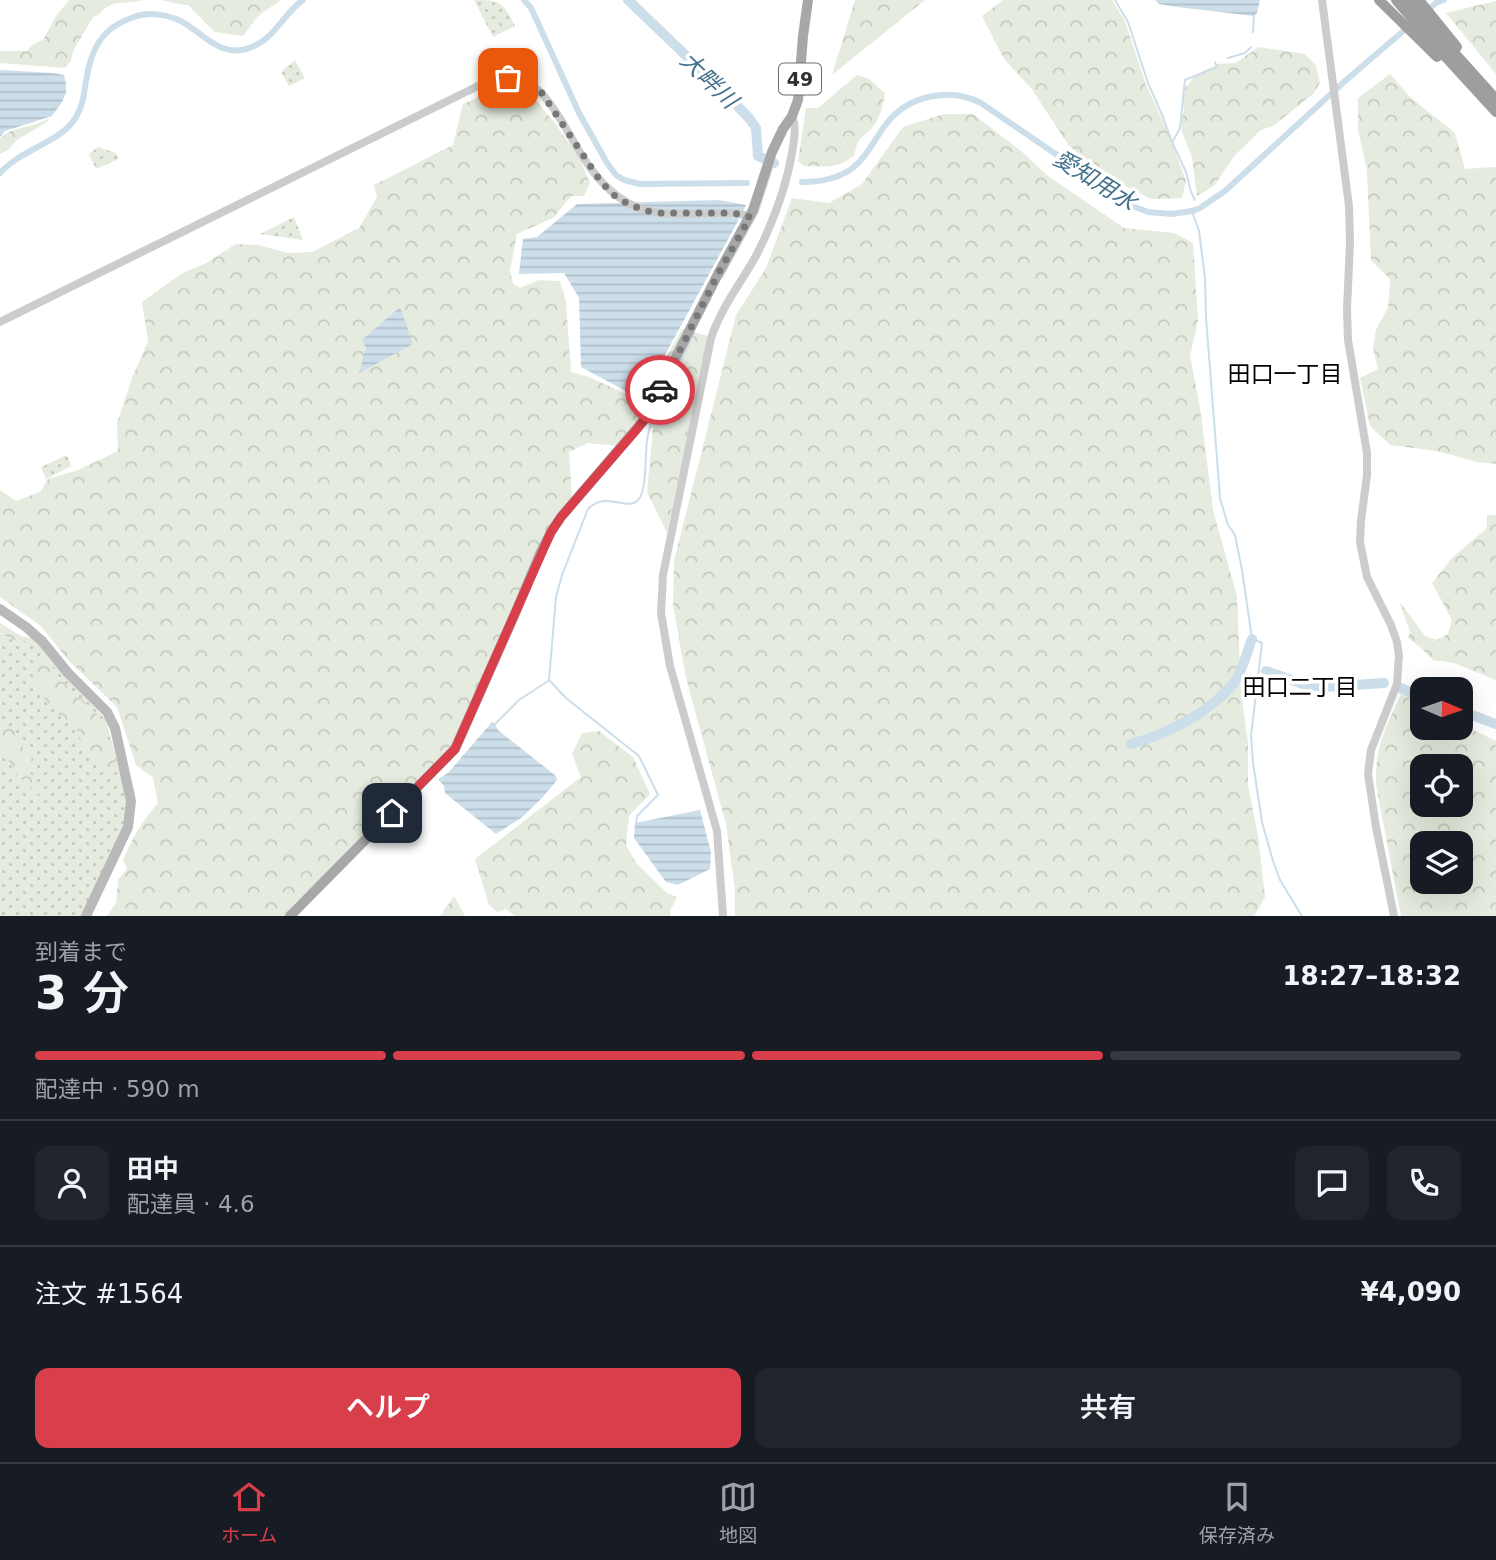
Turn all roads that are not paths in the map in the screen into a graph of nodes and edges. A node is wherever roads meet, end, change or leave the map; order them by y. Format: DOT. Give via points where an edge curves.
graph roads {
  1 [pos="808,0"];
  2 [pos="1322,0"];
  3 [pos="1379,0"];
  4 [pos="1397,0"];
  5 [pos="1407,0"];
  6 [pos="1419,0"];
  7 [pos="1434,37"];
  8 [pos="1491,97"];
  9 [pos="1496,112"];
  10 [pos="792,116"];
  11 [pos="750,217"];
  12 [pos="0,321"];
  13 [pos="0,609"];
  14 [pos="86,916"];
  15 [pos="290,916"];
  16 [pos="723,916"];
  17 [pos="1394,916"];
  1 -- 10 [label="main road, 49" via="798,100"];
  2 -- 17 [label="street" via="1350,224 1348,340 1367,453 1360,542 1367,576 1391,625 1399,656 1397,684 1371,750 1368,774"];
  3 -- 7 [label="highway"];
  4 -- 7 [label="highway"];
  5 -- 7 [label="highway"];
  6 -- 7 [label="highway"];
  7 -- 8 [label="highway"];
  7 -- 8 [label="highway"];
  8 -- 9 [label="highway"];
  10 -- 11 [label="main road, 49" via="772,152"];
  10 -- 16 [label="street" via="795,135 776,211 711,338 663,575 661,613 670,666 718,831"];
  11 -- 12 [label="street" via="662,213 630,205 601,182 542,93 524,81 495,79"];
  11 -- 15 [label="main road, 49" via="644,420 551,532 455,749"];
  13 -- 14 [label="main road" via="42,641 107,712 115,728 131,801 130,816"];
}
